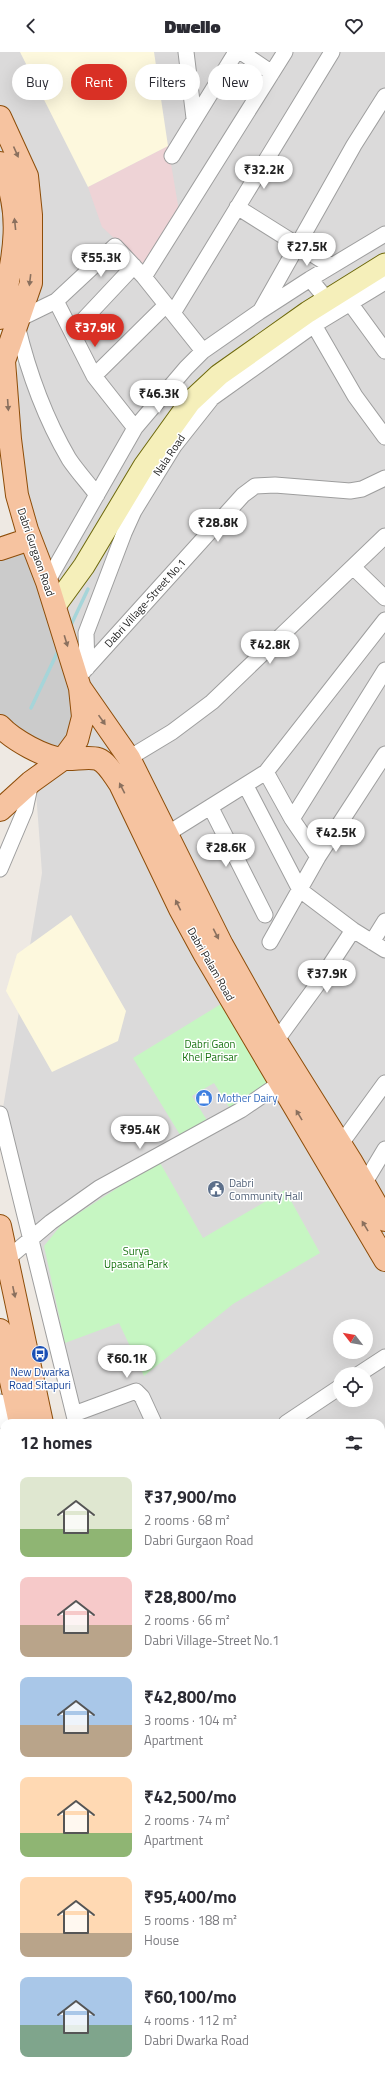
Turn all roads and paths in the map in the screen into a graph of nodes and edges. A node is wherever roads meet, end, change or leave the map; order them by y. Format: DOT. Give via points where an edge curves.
graph roads {
  1 [pos="186,52"];
  2 [pos="236,52"];
  3 [pos="241,52"];
  4 [pos="285,52"];
  5 [pos="332,52"];
  6 [pos="272,73"];
  7 [pos="385,96"];
  8 [pos="0,117"];
  9 [pos="194,118"];
  10 [pos="172,156"];
  11 [pos="0,162"];
  12 [pos="237,207"];
  13 [pos="385,234"];
  14 [pos="297,245"];
  15 [pos="385,264"];
  16 [pos="331,266"];
  17 [pos="139,272"];
  18 [pos="310,279"];
  19 [pos="385,282"];
  20 [pos="56,301"];
  21 [pos="350,303"];
  22 [pos="332,305"];
  23 [pos="170,309"];
  24 [pos="259,312"];
  25 [pos="12,320"];
  26 [pos="314,325"];
  27 [pos="72,332"];
  28 [pos="203,351"];
  29 [pos="385,351"];
  30 [pos="94,376"];
  31 [pos="135,428"];
  32 [pos="385,437"];
  33 [pos="385,478"];
  34 [pos="97,495"];
  35 [pos="385,536"];
  36 [pos="30,539"];
  37 [pos="0,549"];
  38 [pos="353,567"];
  39 [pos="47,582"];
  40 [pos="385,598"];
  41 [pos="56,609"];
  42 [pos="385,620"];
  43 [pos="385,670"];
  44 [pos="80,676"];
  45 [pos="0,726"];
  46 [pos="385,754"];
  47 [pos="129,758"];
  48 [pos="62,759"];
  49 [pos="266,772"];
  50 [pos="31,782"];
  51 [pos="246,786"];
  52 [pos="211,808"];
  53 [pos="0,810"];
  54 [pos="292,819"];
  55 [pos="167,834"];
  56 [pos="318,857"];
  57 [pos="0,869"];
  58 [pos="300,890"];
  59 [pos="265,915"];
  60 [pos="385,921"];
  61 [pos="353,930"];
  62 [pos="270,942"];
  63 [pos="372,942"];
  64 [pos="385,950"];
  65 [pos="276,1040"];
  66 [pos="288,1078"];
  67 [pos="385,1083"];
  68 [pos="0,1114"];
  69 [pos="340,1145"];
  70 [pos="385,1149"];
  71 [pos="364,1184"];
  72 [pos="385,1220"];
  73 [pos="0,1226"];
  74 [pos="31,1239"];
  75 [pos="7,1260"];
  76 [pos="385,1260"];
  77 [pos="0,1330"];
  78 [pos="385,1357"];
  79 [pos="370,1367"];
  80 [pos="333,1391"];
  81 [pos="0,1402"];
  82 [pos="5,1419"];
  83 [pos="19,1419"];
  84 [pos="41,1419"];
  85 [pos="75,1419"];
  86 [pos="152,1419"];
  87 [pos="292,1419"];
  1 -- 9 [label="street"];
  2 -- 9 [label="street"];
  3 -- 6 [label="street"];
  4 -- 6 [label="street"];
  5 -- 12 [label="street"];
  6 -- 17 [label="street"];
  7 -- 14 [label="street"];
  8 -- 25 [label="main road, Dabri Gurgaon Road, one-way" via="27,176 31,215 31,283"];
  9 -- 10 [label="street"];
  25 -- 11 [label="main road, one-way" via="12,266 16,227 7,178"];
  12 -- 14 [label="street"];
  12 -- 23 [label="street"];
  13 -- 16 [label="street"];
  14 -- 16 [label="street"];
  14 -- 24 [label="street"];
  15 -- 22 [label="street"];
  16 -- 18 [label="street"];
  17 -- 20 [label="street" via="114,246"];
  17 -- 23 [label="street"];
  17 -- 27 [label="street"];
  18 -- 22 [label="street"];
  18 -- 24 [label="street"];
  19 -- 21 [label="street, Nala Road"];
  20 -- 25 [label="street"];
  20 -- 27 [label="street"];
  21 -- 22 [label="street, Nala Road"];
  21 -- 29 [label="street"];
  22 -- 26 [label="street, Nala Road"];
  22 -- 41 [label="street" via="219,375 190,402 144,466"];
  23 -- 28 [label="street"];
  23 -- 30 [label="street"];
  24 -- 28 [label="street"];
  25 -- 34 [label="street" via="31,377 54,430 70,459"];
  25 -- 36 [label="main road, Dabri Gurgaon Road, one-way" via="4,362 10,439 17,494"];
  26 -- 32 [label="street" via="355,396"];
  26 -- 44 [label="street, Nala Road" via="212,398 174,446 134,511 124,533 86,633"];
  27 -- 30 [label="street"];
  28 -- 31 [label="street"];
  30 -- 31 [label="street"];
  31 -- 34 [label="street"];
  33 -- 44 [label="street, Dabri Village-Street No.1" via="362,489 350,491 275,485 255,486 243,495"];
  34 -- 39 [label="street"];
  35 -- 38 [label="street"];
  36 -- 37 [label="main road"];
  36 -- 39 [label="main road, Dabri Gurgaon Road"];
  38 -- 40 [label="street"];
  38 -- 47 [label="street" via="212,702 172,732"];
  39 -- 41 [label="main road, Dabri Gurgaon Road"];
  41 -- 44 [label="main road, Dabri Gurgaon Road, one-way"];
  42 -- 49 [label="street"];
  43 -- 54 [label="street"];
  44 -- 47 [label="main road, Dabri Palam Road, one-way"];
  44 -- 48 [label="main road" via="83,717 77,740"];
  45 -- 48 [label="main road, Dabri Palam Road" via="36,751"];
  46 -- 56 [label="street"];
  47 -- 55 [label="main road, Dabri Palam Road"];
  48 -- 50 [label="main road"];
  66 -- 48 [label="main road, Dabri Palam Road, one-way" via="180,909 120,784 109,767 98,759"];
  49 -- 51 [label="street"];
  49 -- 54 [label="street"];
  50 -- 53 [label="main road"];
  50 -- 57 [label="street" via="25,810"];
  51 -- 52 [label="street"];
  51 -- 58 [label="street"];
  52 -- 55 [label="street"];
  52 -- 59 [label="street"];
  54 -- 56 [label="street"];
  55 -- 65 [label="main road, Dabri Palam Road, one-way" via="222,945"];
  56 -- 58 [label="street"];
  58 -- 61 [label="street"];
  58 -- 62 [label="street"];
  60 -- 63 [label="street"];
  61 -- 63 [label="street"];
  61 -- 65 [label="street" via="317,985"];
  63 -- 64 [label="street"];
  65 -- 66 [label="main road, Dabri Palam Road"];
  66 -- 69 [label="main road, Dabri Palam Road"];
  66 -- 74 [label="street" via="241,1110 99,1188"];
  76 -- 66 [label="main road, Dabri Palam Road, one-way"];
  67 -- 69 [label="street"];
  68 -- 74 [label="street"];
  69 -- 71 [label="main road, Dabri Palam Road"];
  70 -- 71 [label="street"];
  71 -- 72 [label="main road, Dabri Palam Road"];
  73 -- 75 [label="main road"];
  74 -- 75 [label="street"];
  74 -- 85 [label="street"];
  75 -- 84 [label="main road, one-way"];
  77 -- 83 [label="main road"];
  78 -- 79 [label="street"];
  80 -- 87 [label="street"];
  81 -- 82 [label="street"];
  85 -- 86 [label="street" via="136,1391 142,1397"];
}
